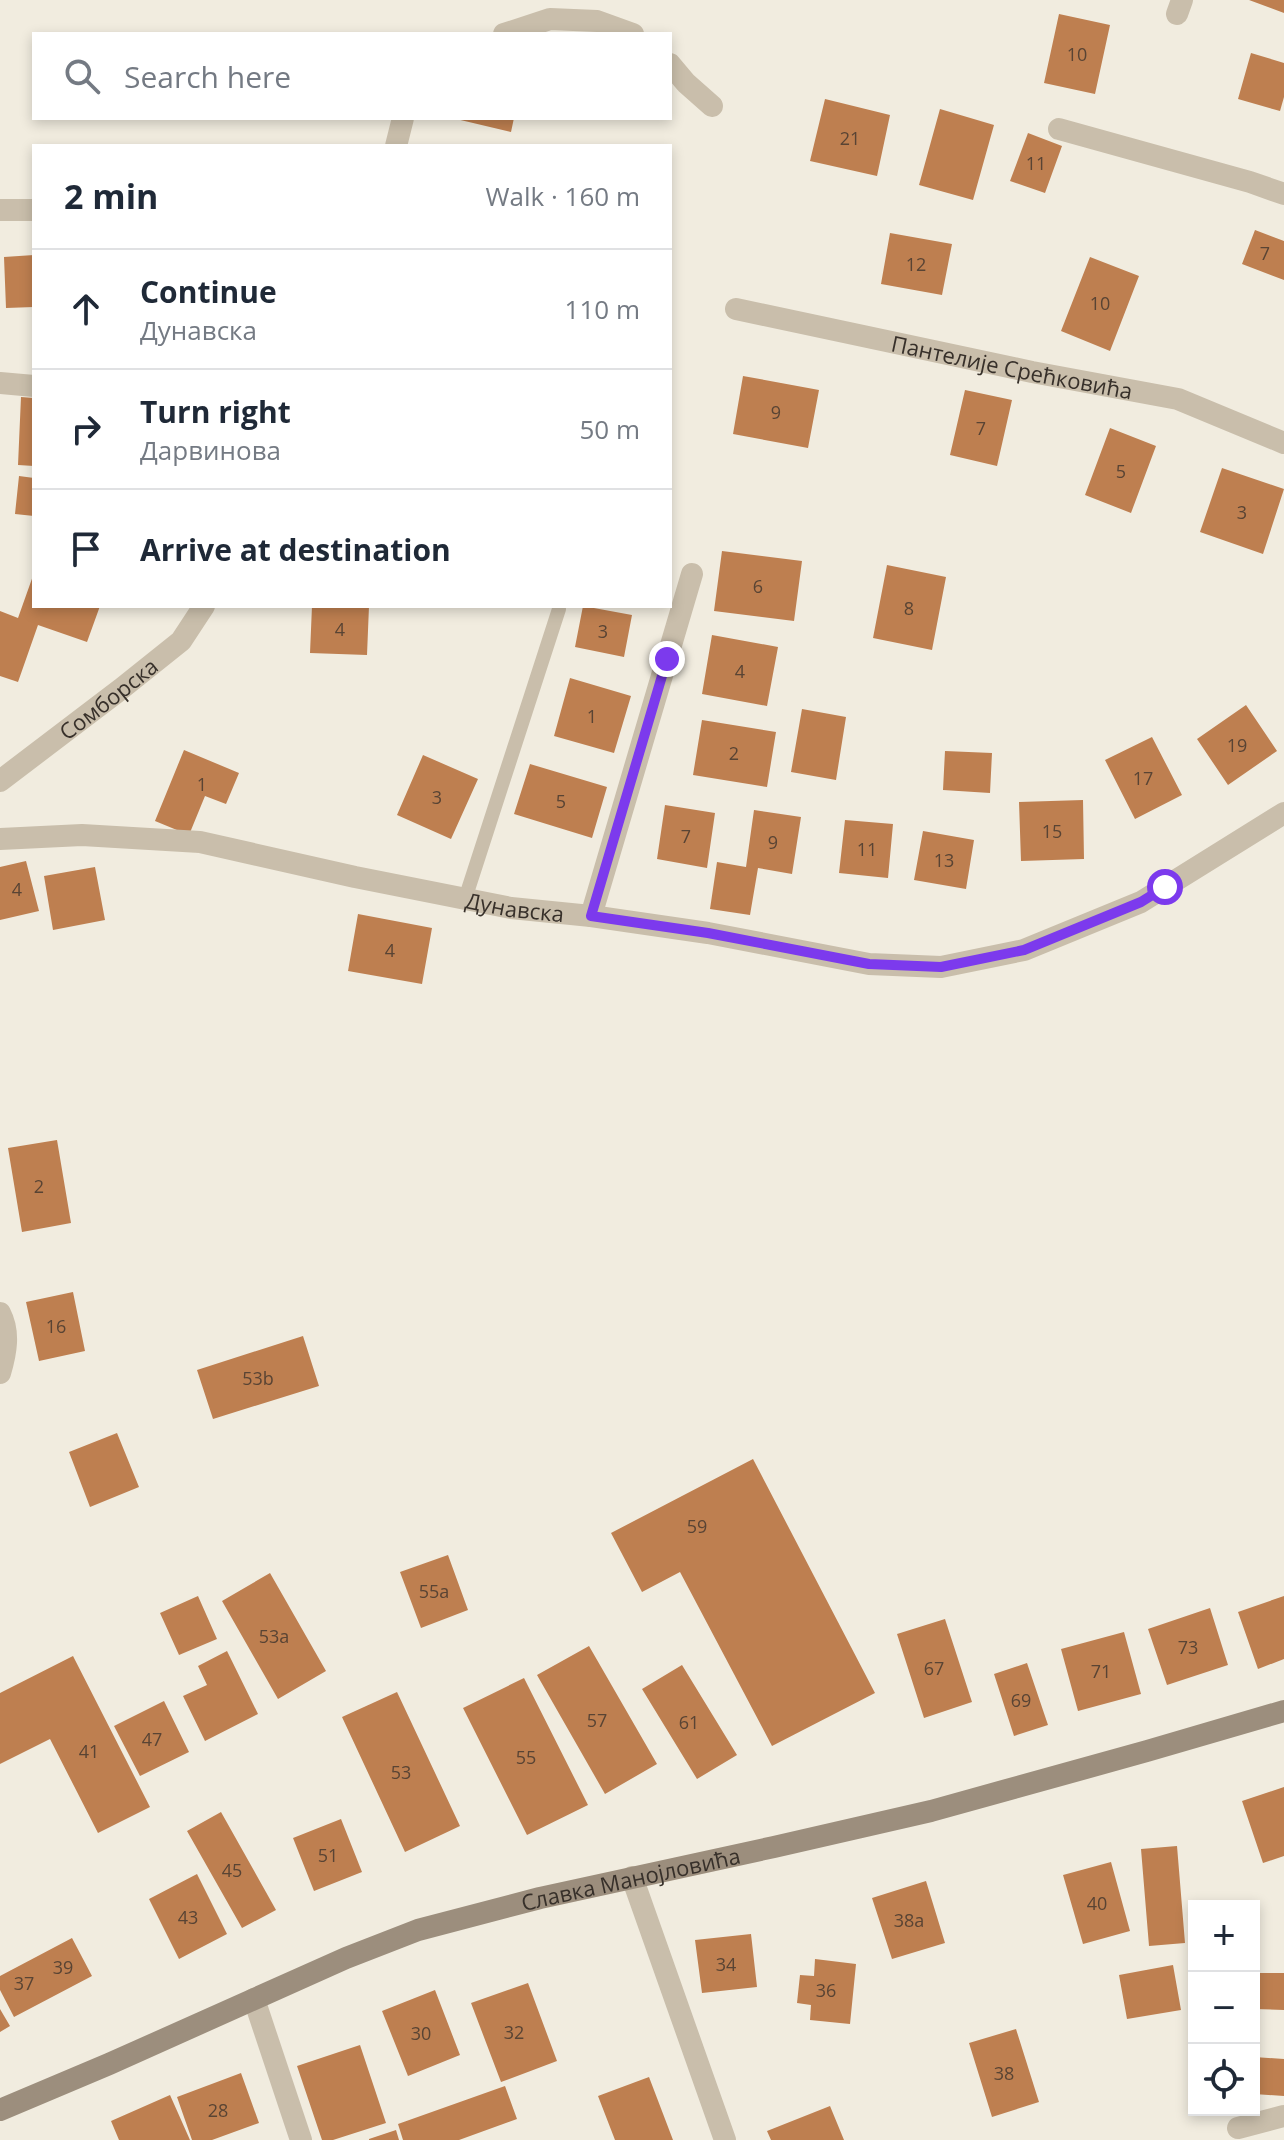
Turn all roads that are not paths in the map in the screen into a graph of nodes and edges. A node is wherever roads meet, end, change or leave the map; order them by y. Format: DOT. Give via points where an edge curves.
graph roads {
  1 [pos="510,32"];
  2 [pos="627,32"];
  3 [pos="672,66"];
  4 [pos="712,106"];
  5 [pos="402,120"];
  6 [pos="1059,129"];
  7 [pos="396,144"];
  8 [pos="1284,194"];
  9 [pos="0,210"];
  10 [pos="32,210"];
  11 [pos="736,309"];
  12 [pos="0,383"];
  13 [pos="32,386"];
  14 [pos="1284,443"];
  15 [pos="692,574"];
  16 [pos="203,608"];
  17 [pos="559,609"];
  18 [pos="0,781"];
  19 [pos="1284,813"];
  20 [pos="0,839"];
  21 [pos="465,899"];
  22 [pos="591,916"];
  23 [pos="0,1313"];
  24 [pos="0,1373"];
  25 [pos="1284,1711"];
  26 [pos="632,1877"];
  27 [pos="254,1999"];
  28 [pos="0,2110"];
  29 [pos="1284,2116"];
  30 [pos="1238,2128"];
  31 [pos="301,2140"];
  32 [pos="725,2140"];
  1 -- 2 [label="street" via="550,19 597,21"];
  3 -- 4 [label="street"];
  5 -- 7 [label="street"];
  6 -- 8 [label="street"];
  9 -- 10 [label="street"];
  11 -- 14 [label="street, Пантелије Срећковића" via="1178,399"];
  12 -- 13 [label="street"];
  15 -- 22 [label="street"];
  16 -- 18 [label="street, Сомборска" via="181,641"];
  17 -- 21 [label="lane"];
  19 -- 22 [label="street, Дунавска" via="1141,902 1024,950 941,967 869,964"];
  20 -- 21 [label="street, Дунавска" via="82,835 200,842"];
  21 -- 22 [label="street, Дунавска"];
  23 -- 24 [label="street" via="7,1342"];
  25 -- 26 [label="main road, Славка Манојловића" via="931,1811"];
  26 -- 27 [label="main road, Славка Манојловића" via="418,1930"];
  26 -- 32 [label="street"];
  27 -- 28 [label="main road, Славка Манојловића"];
  27 -- 31 [label="street"];
  29 -- 30 [label="street"];
}
